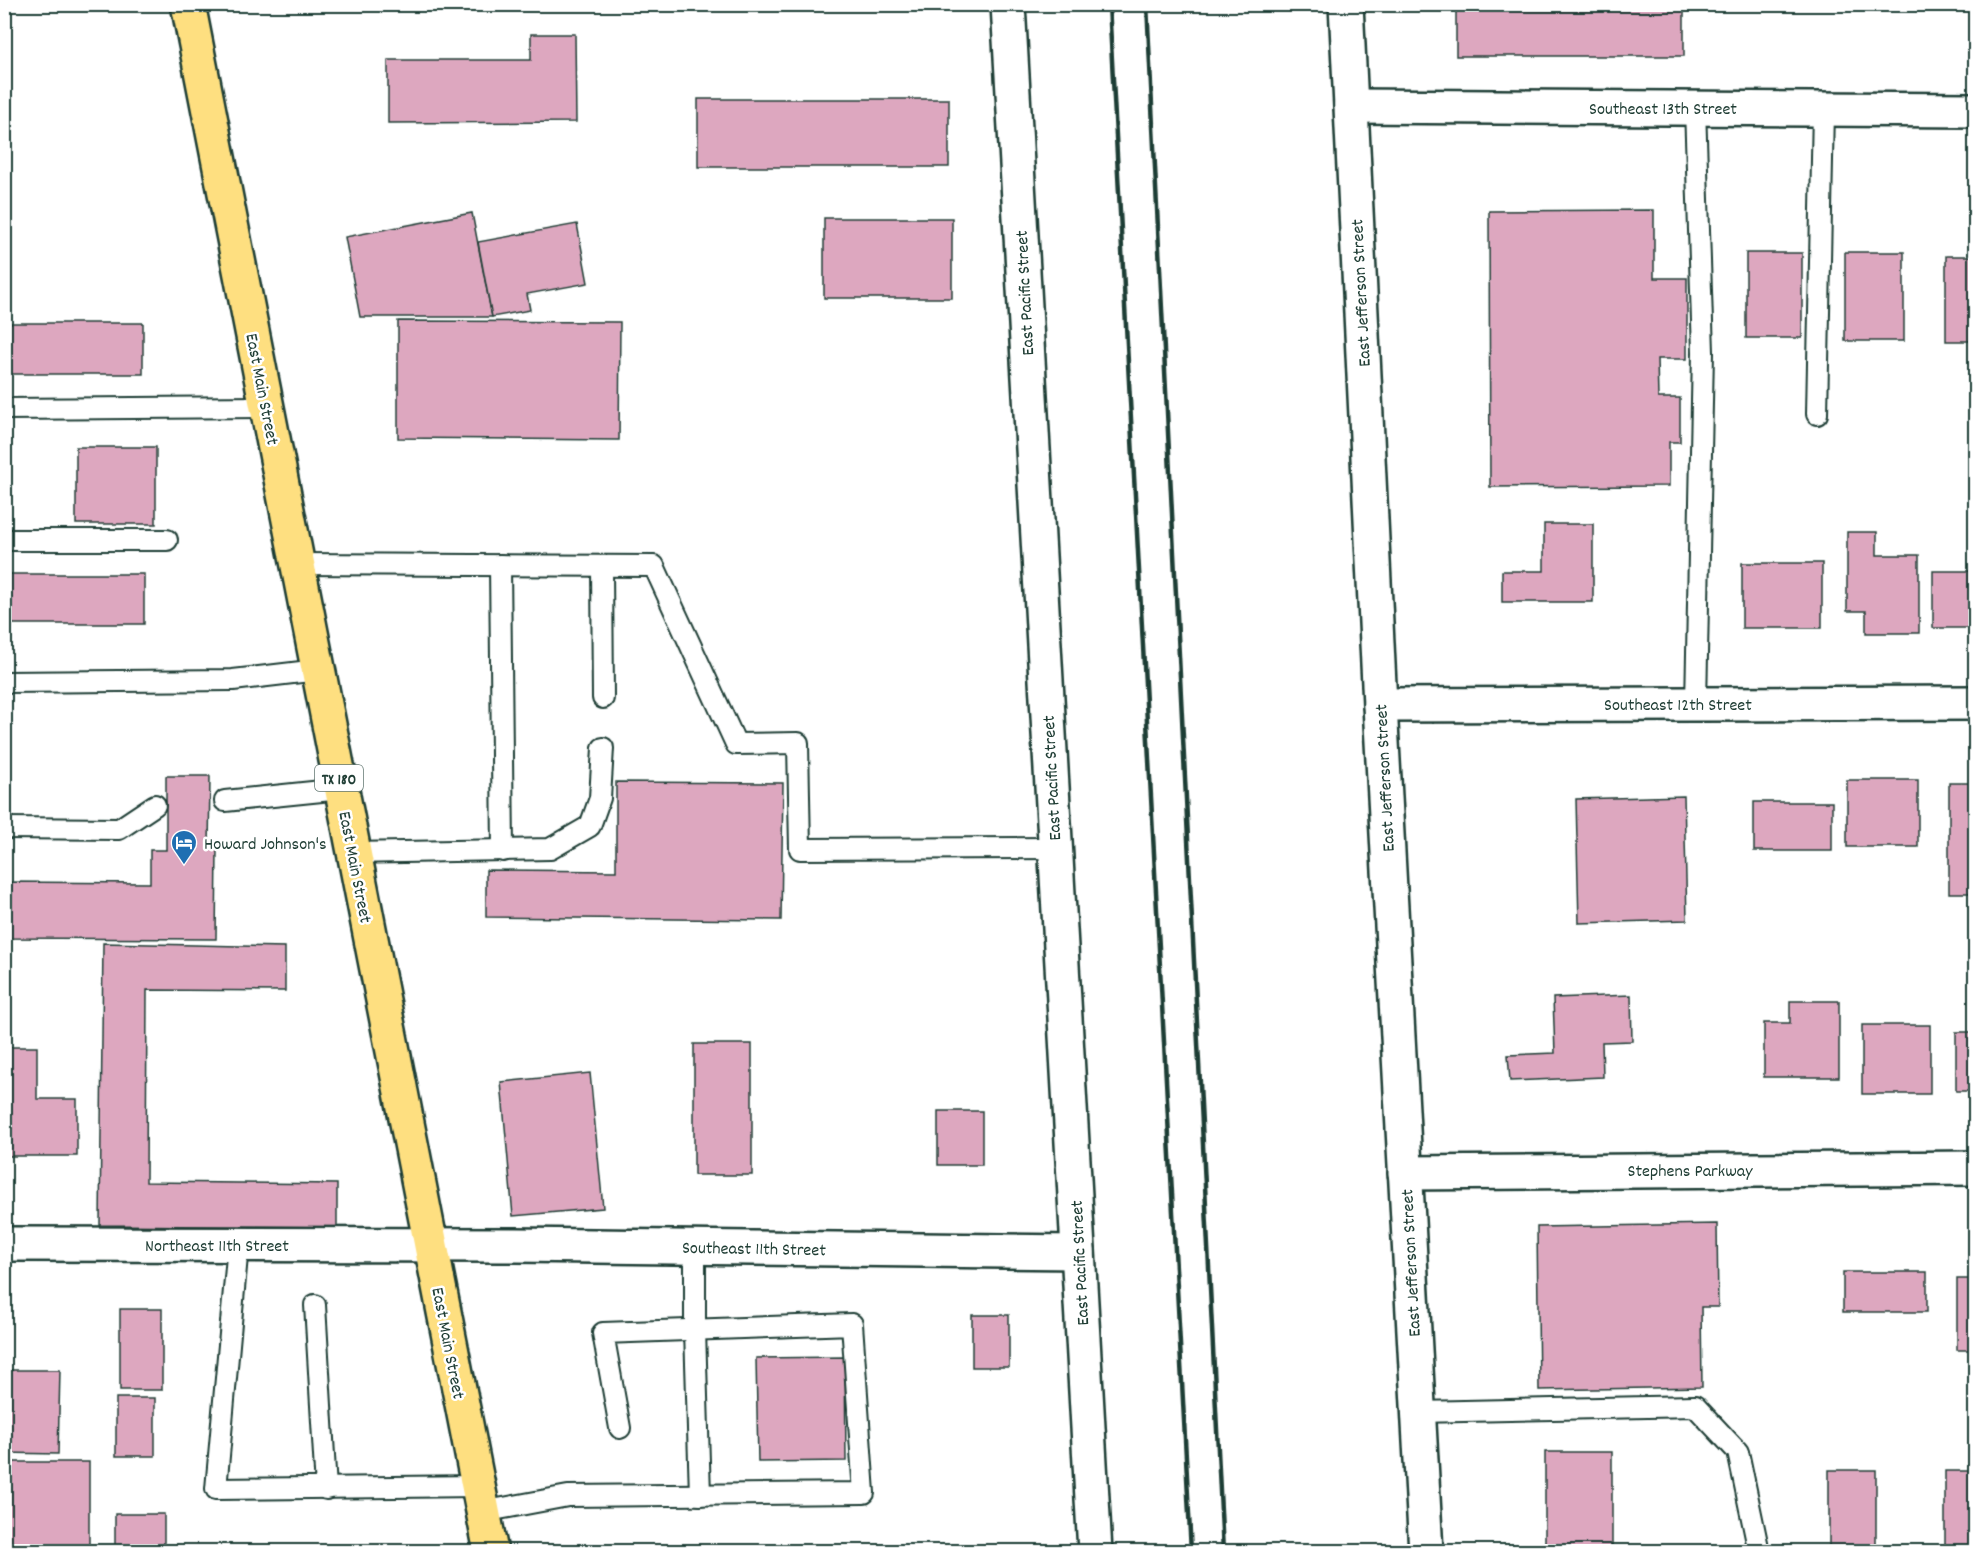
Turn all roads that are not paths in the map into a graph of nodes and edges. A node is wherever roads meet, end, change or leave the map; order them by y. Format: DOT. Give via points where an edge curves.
graph roads {
  1 [pos="188,4"];
  2 [pos="1008,4"];
  3 [pos="1346,4"];
  4 [pos="1351,106"];
  5 [pos="1695,108"];
  6 [pos="1823,109"];
  7 [pos="1976,110"];
  8 [pos="267,407"];
  9 [pos="4,409"];
  10 [pos="1817,414"];
  11 [pos="4,540"];
  12 [pos="167,540"];
  13 [pos="297,564"];
  14 [pos="500,565"];
  15 [pos="602,566"];
  16 [pos="318,670"];
  17 [pos="4,682"];
  18 [pos="603,698"];
  19 [pos="1976,703"];
  20 [pos="1696,704"];
  21 [pos="1380,705"];
  22 [pos="603,748"];
  23 [pos="341,789"];
  24 [pos="225,801"];
  25 [pos="155,804"];
  26 [pos="4,828"];
  27 [pos="1055,848"];
  28 [pos="503,850"];
  29 [pos="353,853"];
  30 [pos="1976,1168"];
  31 [pos="1405,1173"];
  32 [pos="4,1244"];
  33 [pos="238,1245"];
  34 [pos="429,1245"];
  35 [pos="695,1248"];
  36 [pos="1078,1252"];
  37 [pos="315,1305"];
  38 [pos="695,1329"];
  39 [pos="1418,1412"];
  40 [pos="620,1428"];
  41 [pos="326,1489"];
  42 [pos="700,1495"];
  43 [pos="480,1499"];
  44 [pos="491,1551"];
  45 [pos="1095,1551"];
  46 [pos="1426,1551"];
  47 [pos="1759,1551"];
  1 -- 8 [label="main road, East Main Street / TX 180"];
  2 -- 27 [label="street, East Pacific Street"];
  3 -- 4 [label="street, East Jefferson Street"];
  4 -- 5 [label="street, Southeast 13th Street"];
  4 -- 21 [label="street, East Jefferson Street"];
  5 -- 6 [label="street, Southeast 13th Street"];
  5 -- 20 [label="lane" via="1703,352"];
  6 -- 7 [label="street, Southeast 13th Street"];
  6 -- 10 [label="lane"];
  8 -- 9 [label="lane"];
  8 -- 13 [label="main road, East Main Street / TX 180"];
  11 -- 12 [label="lane"];
  13 -- 14 [label="lane"];
  13 -- 16 [label="main road, East Main Street / TX 180"];
  14 -- 15 [label="lane"];
  14 -- 28 [label="lane"];
  15 -- 18 [label="lane"];
  15 -- 27 [label="lane" via="654,566 736,744 798,743 800,849"];
  16 -- 17 [label="lane" via="233,680"];
  16 -- 23 [label="main road, East Main Street / TX 180"];
  19 -- 20 [label="street, Southeast 12th Street"];
  20 -- 21 [label="street, Southeast 12th Street"];
  21 -- 31 [label="street, East Jefferson Street"];
  22 -- 28 [label="lane" via="600,798 590,826 550,849"];
  23 -- 24 [label="lane"];
  23 -- 29 [label="main road, East Main Street / TX 180"];
  25 -- 26 [label="lane" via="119,829"];
  27 -- 36 [label="street, East Pacific Street"];
  28 -- 29 [label="lane"];
  29 -- 34 [label="main road, East Main Street / TX 180"];
  30 -- 31 [label="street, Stephens Parkway"];
  31 -- 39 [label="street, East Jefferson Street"];
  32 -- 33 [label="street, Northeast 11th Street"];
  33 -- 34 [label="street, Northeast 11th Street"];
  33 -- 41 [label="lane" via="216,1489"];
  34 -- 35 [label="street, Southeast 11th Street"];
  34 -- 43 [label="main road, East Main Street / TX 180"];
  35 -- 36 [label="street, Southeast 11th Street"];
  35 -- 38 [label="lane"];
  36 -- 45 [label="street, East Pacific Street"];
  37 -- 41 [label="lane"];
  38 -- 40 [label="lane" via="603,1333"];
  38 -- 42 [label="lane"];
  38 -- 42 [label="lane" via="852,1324 864,1493"];
  39 -- 46 [label="street, East Jefferson Street"];
  39 -- 47 [label="lane" via="1695,1406 1738,1452"];
  41 -- 43 [label="lane"];
  42 -- 43 [label="lane"];
  43 -- 44 [label="main road, East Main Street / TX 180"];
}
